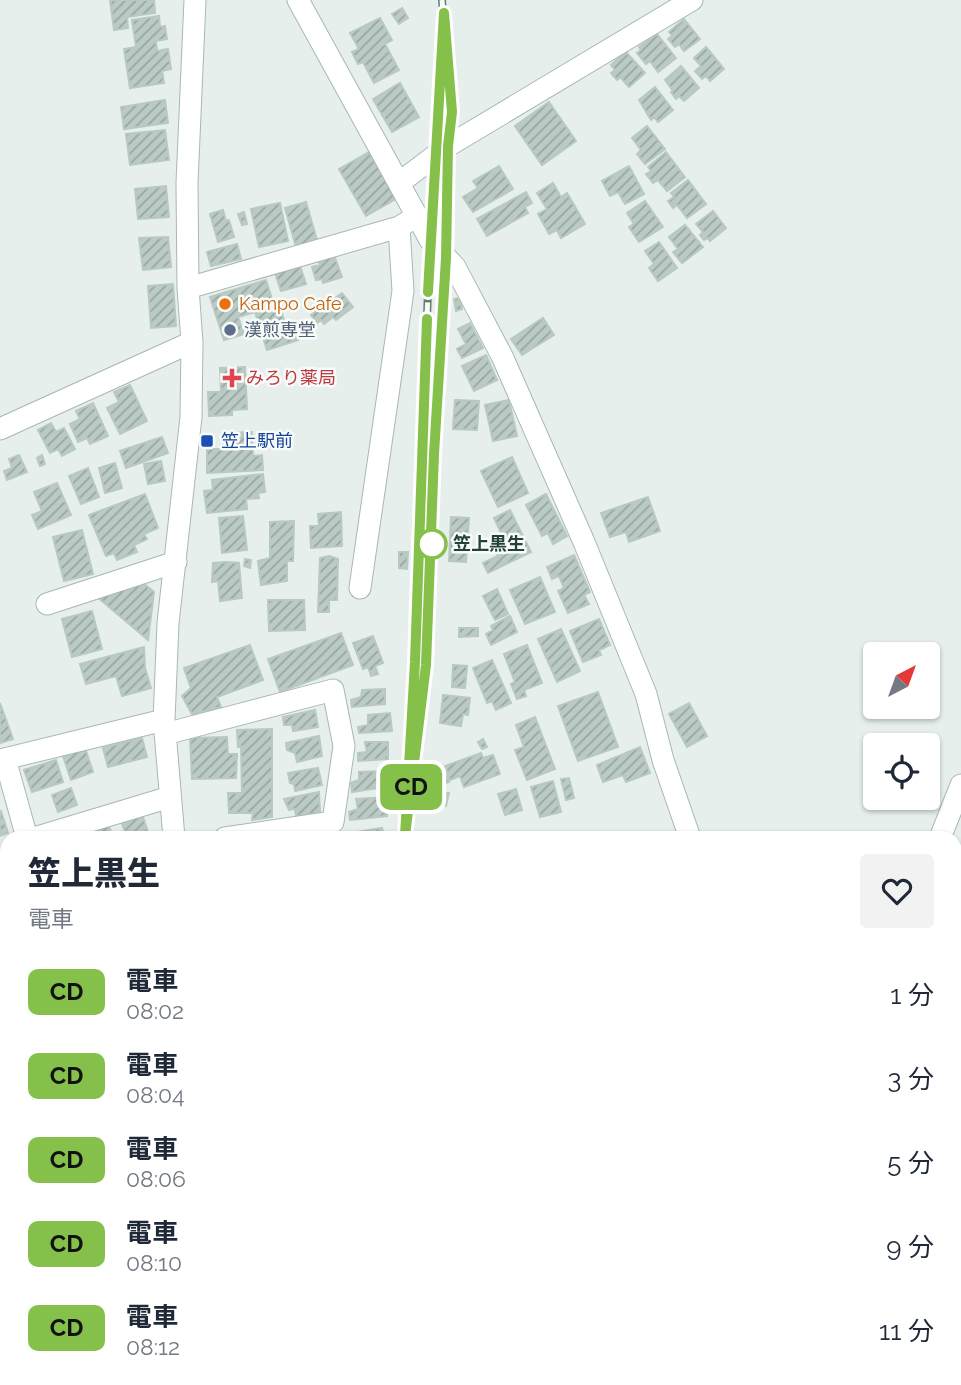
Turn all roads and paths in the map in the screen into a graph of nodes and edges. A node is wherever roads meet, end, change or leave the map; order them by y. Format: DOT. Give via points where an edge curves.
graph roads {
  1 [pos="195,0"];
  2 [pos="299,0"];
  3 [pos="692,0"];
  4 [pos="399,183"];
  5 [pos="408,222"];
  6 [pos="188,288"];
  7 [pos="192,342"];
  8 [pos="0,429"];
  9 [pos="176,562"];
  10 [pos="360,588"];
  11 [pos="47,604"];
  12 [pos="165,727"];
  13 [pos="2,760"];
  14 [pos="961,785"];
  15 [pos="170,797"];
  16 [pos="25,831"];
  17 [pos="57,831"];
  18 [pos="173,831"];
  19 [pos="272,831"];
  20 [pos="688,831"];
  21 [pos="943,831"];
  1 -- 6 [label="street" via="187,183"];
  2 -- 4 [label="street"];
  3 -- 4 [label="street" via="448,146"];
  4 -- 5 [label="street"];
  5 -- 6 [label="street"];
  5 -- 10 [label="street" via="403,291"];
  5 -- 20 [label="street" via="456,267 496,345 579,529 646,694"];
  6 -- 7 [label="street"];
  7 -- 8 [label="street"];
  7 -- 9 [label="street" via="191,417"];
  9 -- 11 [label="street"];
  9 -- 12 [label="street" via="168,622"];
  12 -- 13 [label="street"];
  12 -- 15 [label="street"];
  12 -- 19 [label="street" via="333,690 344,746 333,822"];
  13 -- 16 [label="street"];
  14 -- 21 [label="street"];
  15 -- 17 [label="street"];
  15 -- 18 [label="street"];
}
